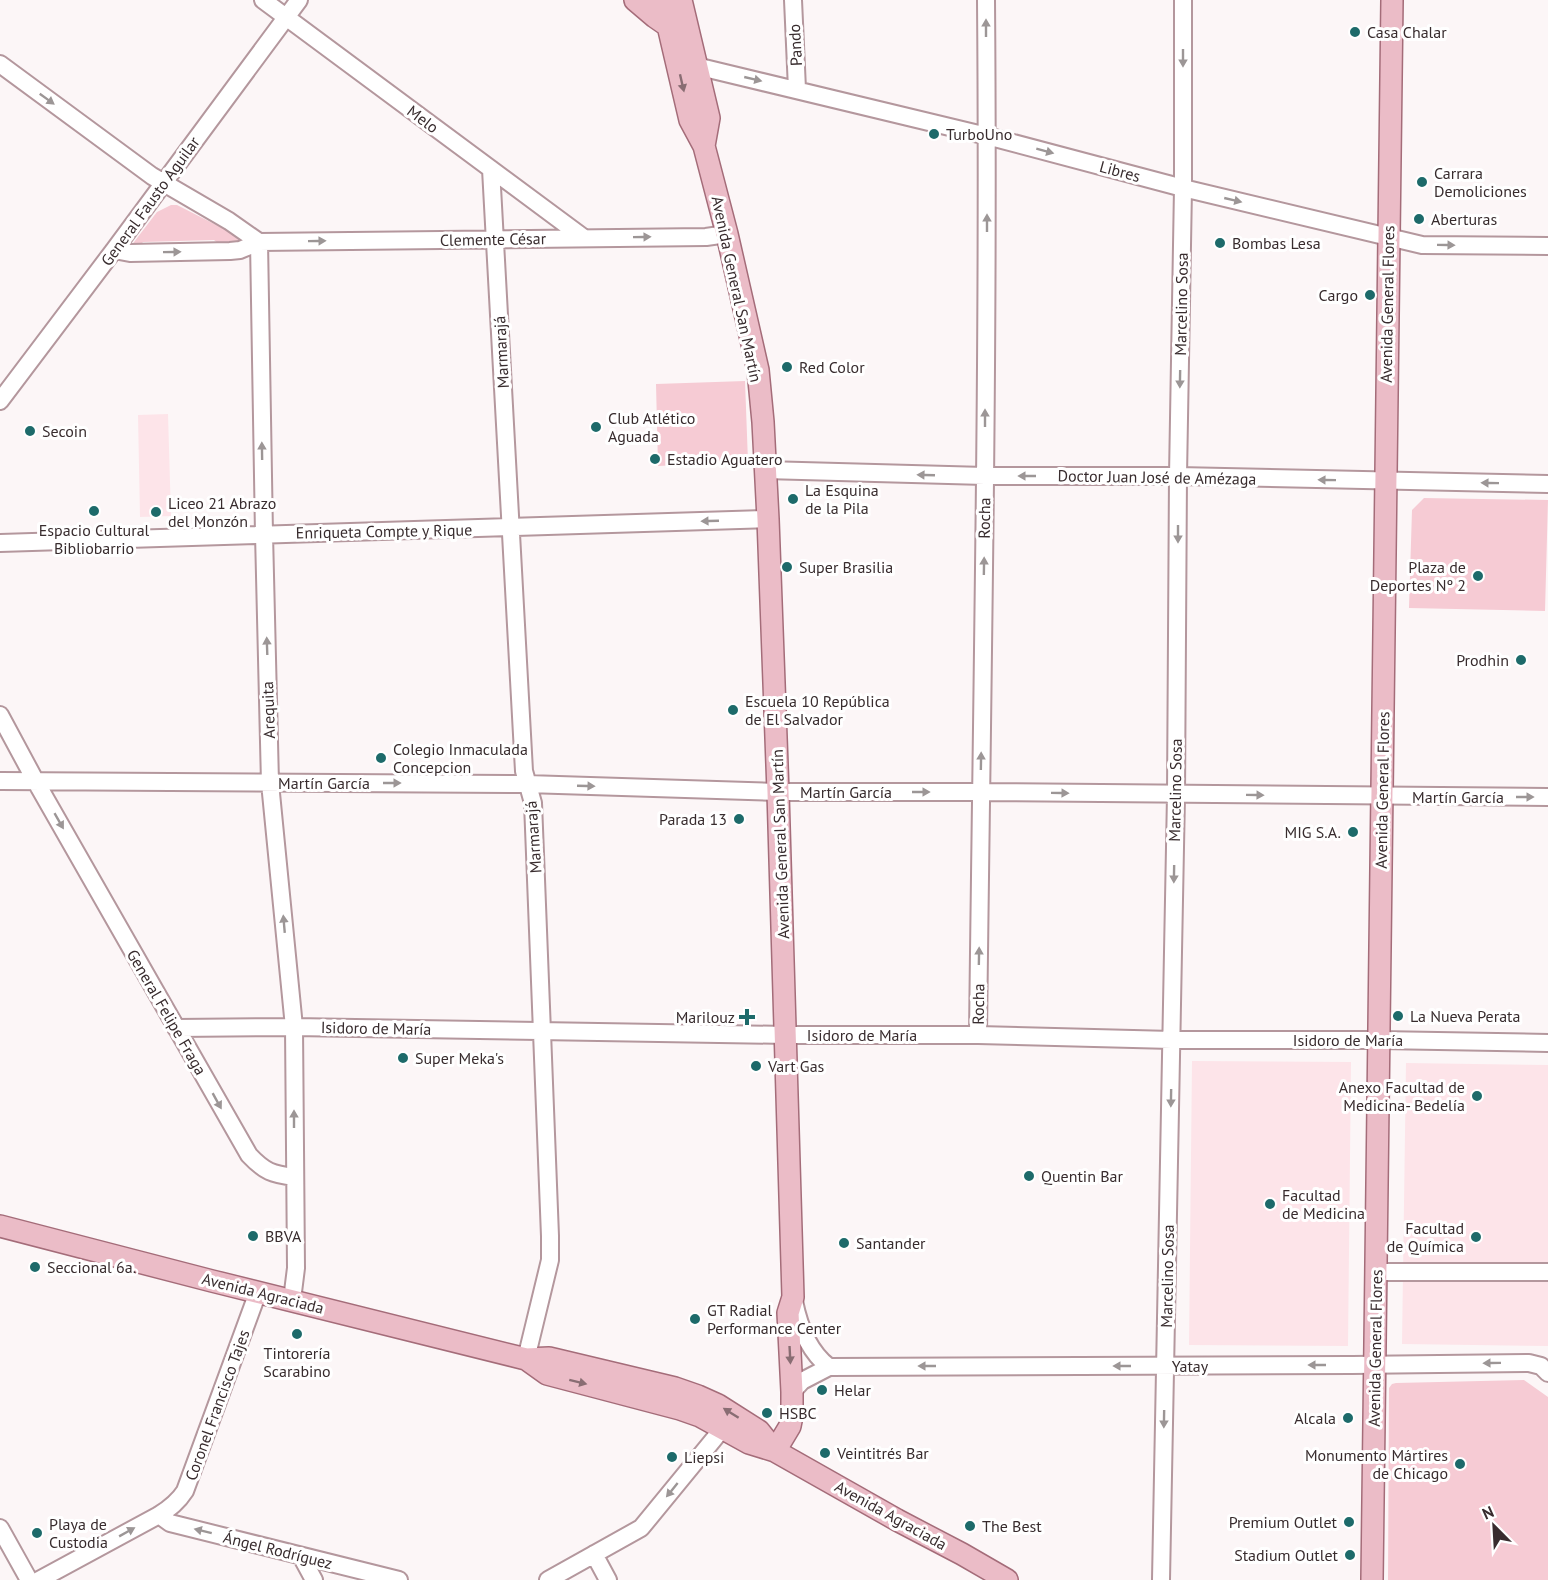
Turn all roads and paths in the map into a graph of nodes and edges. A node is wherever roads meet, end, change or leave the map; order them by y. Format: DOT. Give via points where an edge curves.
graph roads {
  1 [pos="263,0"];
  2 [pos="299,0"];
  3 [pos="635,0"];
  4 [pos="662,0"];
  5 [pos="681,0"];
  6 [pos="793,0"];
  7 [pos="986,0"];
  8 [pos="1183,0"];
  9 [pos="1392,0"];
  10 [pos="286,17"];
  11 [pos="668,26"];
  12 [pos="0,64"];
  13 [pos="696,66"];
  14 [pos="797,89"];
  15 [pos="987,136"];
  16 [pos="704,146"];
  17 [pos="491,169"];
  18 [pos="162,183"];
  19 [pos="1183,188"];
  20 [pos="727,234"];
  21 [pos="1388,237"];
  22 [pos="584,238"];
  23 [pos="495,239"];
  24 [pos="259,242"];
  25 [pos="1548,246"];
  26 [pos="114,250"];
  27 [pos="0,401"];
  28 [pos="765,470"];
  29 [pos="985,476"];
  30 [pos="1178,476"];
  31 [pos="1385,481"];
  32 [pos="1548,484"];
  33 [pos="768,519"];
  34 [pos="510,528"];
  35 [pos="264,534"];
  36 [pos="0,543"];
  37 [pos="0,715"];
  38 [pos="0,781"];
  39 [pos="36,782"];
  40 [pos="270,783"];
  41 [pos="527,784"];
  42 [pos="778,792"];
  43 [pos="981,792"];
  44 [pos="1176,795"];
  45 [pos="1382,797"];
  46 [pos="1548,797"];
  47 [pos="294,1027"];
  48 [pos="177,1028"];
  49 [pos="542,1030"];
  50 [pos="786,1035"];
  51 [pos="978,1035"];
  52 [pos="1172,1040"];
  53 [pos="1379,1040"];
  54 [pos="1548,1043"];
  55 [pos="294,1177"];
  56 [pos="0,1226"];
  57 [pos="1377,1272"];
  58 [pos="1548,1272"];
  59 [pos="258,1292"];
  60 [pos="793,1297"];
  61 [pos="292,1300"];
  62 [pos="526,1359"];
  63 [pos="1375,1365"];
  64 [pos="829,1366"];
  65 [pos="1165,1366"];
  66 [pos="1548,1373"];
  67 [pos="792,1392"];
  68 [pos="723,1428"];
  69 [pos="775,1450"];
  70 [pos="159,1515"];
  71 [pos="0,1528"];
  72 [pos="594,1554"];
  73 [pos="301,1556"];
  74 [pos="29,1580"];
  75 [pos="39,1580"];
  76 [pos="314,1580"];
  77 [pos="399,1580"];
  78 [pos="548,1580"];
  79 [pos="608,1580"];
  80 [pos="1006,1580"];
  81 [pos="1161,1580"];
  82 [pos="1372,1580"];
  1 -- 10 [label="street, Melo"];
  2 -- 10 [label="street, General Fausto Aguilar"];
  3 -- 11 [label="main road"];
  4 -- 11 [label="main road, Avenida General San Martín"];
  5 -- 13 [label="main road, Avenida General San Martín"];
  6 -- 14 [label="street, Pando"];
  15 -- 7 [label="street, Rocha, one-way"];
  8 -- 19 [label="street, Marcelino Sosa, one-way"];
  9 -- 21 [label="main road, Avenida General Flores"];
  10 -- 17 [label="street, Melo"];
  10 -- 18 [label="street, General Fausto Aguilar"];
  11 -- 16 [label="main road, Avenida General San Martín, one-way" via="690,120"];
  12 -- 18 [label="street, one-way"];
  13 -- 14 [label="street, Libres, one-way"];
  13 -- 16 [label="main road, Avenida General San Martín" via="709,118"];
  14 -- 15 [label="street, Libres"];
  15 -- 19 [label="street, Libres, one-way"];
  29 -- 15 [label="street, Rocha, one-way"];
  16 -- 20 [label="main road, Avenida General San Martín"];
  17 -- 22 [label="street, Melo"];
  17 -- 23 [label="street, Marmarajá"];
  18 -- 24 [label="street"];
  18 -- 26 [label="street, General Fausto Aguilar"];
  19 -- 21 [label="street, Libres, one-way"];
  19 -- 30 [label="street, Marcelino Sosa, one-way"];
  22 -- 20 [label="street, Clemente César, one-way"];
  20 -- 28 [label="main road, Avenida General San Martín" via="758,370"];
  21 -- 25 [label="street, Libres, one-way" via="1422,245"];
  21 -- 31 [label="main road, Avenida General Flores"];
  22 -- 23 [label="street, Clemente César"];
  24 -- 23 [label="street, Clemente César, one-way"];
  23 -- 34 [label="street, Marmarajá"];
  26 -- 24 [label="street, Clemente César, one-way" via="230,251"];
  35 -- 24 [label="street, Arequita, one-way"];
  26 -- 27 [label="street, General Fausto Aguilar"];
  29 -- 28 [label="street, Doctor Juan José de Amézaga, one-way"];
  28 -- 33 [label="main road, Avenida General San Martín"];
  30 -- 29 [label="street, Doctor Juan José de Amézaga, one-way"];
  43 -- 29 [label="street, Rocha, one-way"];
  31 -- 30 [label="street, Doctor Juan José de Amézaga, one-way"];
  30 -- 44 [label="street, Marcelino Sosa, one-way"];
  32 -- 31 [label="street, Doctor Juan José de Amézaga, one-way"];
  31 -- 45 [label="main road, Avenida General Flores"];
  33 -- 34 [label="street, Enriqueta Compte y Rique, one-way"];
  33 -- 42 [label="main road, Avenida General San Martín"];
  34 -- 35 [label="street, Enriqueta Compte y Rique"];
  34 -- 41 [label="street, Marmarajá"];
  35 -- 36 [label="street, Enriqueta Compte y Rique"];
  40 -- 35 [label="street, Arequita, one-way"];
  37 -- 39 [label="street, General Felipe Fraga"];
  38 -- 39 [label="street, Martín García"];
  39 -- 40 [label="street, Martín García"];
  39 -- 48 [label="street, General Felipe Fraga, one-way"];
  40 -- 41 [label="street, Martín García, one-way"];
  47 -- 40 [label="street, Arequita, one-way"];
  41 -- 42 [label="street, Martín García, one-way"];
  41 -- 49 [label="street, Marmarajá" via="533,803"];
  42 -- 43 [label="street, Martín García, one-way"];
  42 -- 50 [label="main road, Avenida General San Martín"];
  43 -- 44 [label="street, Martín García, one-way"];
  51 -- 43 [label="street, Rocha, one-way"];
  44 -- 45 [label="street, Martín García, one-way"];
  44 -- 52 [label="street, Marcelino Sosa, one-way"];
  45 -- 46 [label="street, Martín García, one-way"];
  45 -- 53 [label="main road, Avenida General Flores"];
  47 -- 48 [label="street, Isidoro de María"];
  47 -- 49 [label="street, Isidoro de María"];
  55 -- 47 [label="street, Arequita, one-way"];
  48 -- 55 [label="street, General Felipe Fraga, one-way" via="249,1155 260,1167"];
  49 -- 50 [label="street, Isidoro de María"];
  49 -- 62 [label="street, Marmarajá" via="550,1260"];
  50 -- 51 [label="street, Isidoro de María"];
  50 -- 60 [label="main road, Avenida General San Martín"];
  51 -- 52 [label="street, Isidoro de María"];
  52 -- 53 [label="street, Isidoro de María"];
  52 -- 65 [label="street, Marcelino Sosa, one-way"];
  53 -- 54 [label="street, Isidoro de María"];
  53 -- 57 [label="main road, Avenida General Flores"];
  55 -- 61 [label="street" via="296,1268"];
  56 -- 59 [label="main road, Avenida Agraciada"];
  57 -- 58 [label="street"];
  57 -- 63 [label="main road, Avenida General Flores"];
  59 -- 61 [label="main road, Avenida Agraciada"];
  59 -- 70 [label="street, Coronel Francisco Tajes" via="185,1491"];
  60 -- 64 [label="street, Avenida General San Martín" via="801,1328 815,1354"];
  60 -- 67 [label="main road, Avenida General San Martín, one-way" via="788,1313"];
  61 -- 62 [label="main road, Avenida Agraciada"];
  62 -- 68 [label="main road, Avenida Agraciada, one-way" via="547,1374 664,1404"];
  69 -- 62 [label="main road, Avenida Agraciada, one-way" via="759,1431 698,1396 549,1358"];
  63 -- 65 [label="street, Yatay, one-way"];
  66 -- 63 [label="street, Yatay, one-way" via="1529,1363"];
  63 -- 82 [label="main road, Avenida General Flores"];
  65 -- 64 [label="street, Yatay, one-way"];
  64 -- 67 [label="street, Yatay" via="802,1381"];
  65 -- 81 [label="street, Marcelino Sosa, one-way"];
  67 -- 69 [label="main road, Avenida General San Martín" via="790,1426"];
  68 -- 69 [label="main road, Avenida Agraciada" via="749,1443"];
  68 -- 72 [label="street, one-way" via="641,1528"];
  69 -- 80 [label="main road, Avenida Agraciada"];
  73 -- 70 [label="street, Ángel Rodríguez, one-way" via="170,1523"];
  75 -- 70 [label="street, Coronel Francisco Tajes, one-way"];
  71 -- 74 [label="street"];
  72 -- 78 [label="street"];
  72 -- 79 [label="street"];
  73 -- 76 [label="street"];
  73 -- 77 [label="street, Ángel Rodríguez"];
}
